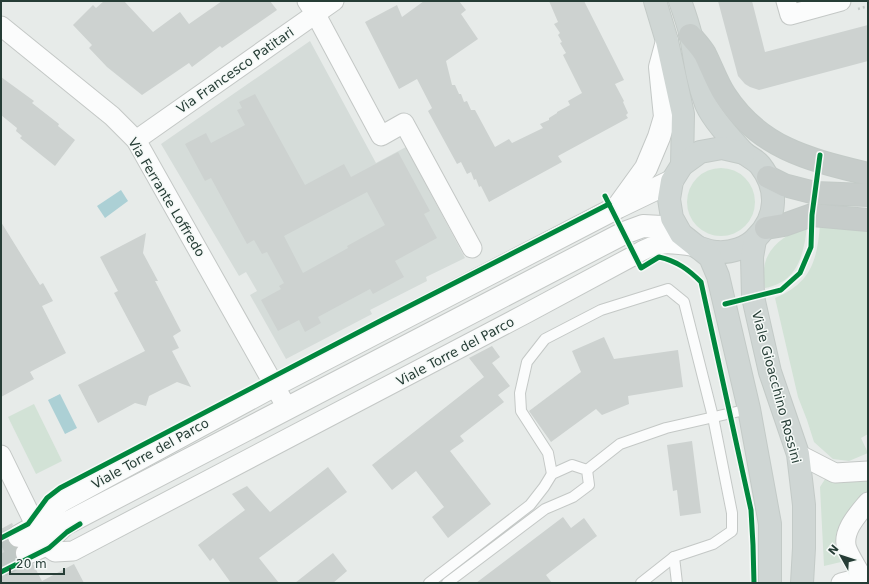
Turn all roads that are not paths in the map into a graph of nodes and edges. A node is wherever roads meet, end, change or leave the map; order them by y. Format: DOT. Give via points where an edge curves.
graph roads {
  1 [pos="334,1"];
  2 [pos="655,1"];
  3 [pos="680,1"];
  4 [pos="786,1"];
  5 [pos="841,1"];
  6 [pos="311,7"];
  7 [pos="1,26"];
  8 [pos="690,34"];
  9 [pos="667,41"];
  10 [pos="136,140"];
  11 [pos="744,153"];
  12 [pos="677,173"];
  13 [pos="868,174"];
  14 [pos="768,177"];
  15 [pos="868,195"];
  16 [pos="618,207"];
  17 [pos="868,220"];
  18 [pos="760,234"];
  19 [pos="689,240"];
  20 [pos="472,248"];
  21 [pos="275,385"];
  22 [pos="287,408"];
  23 [pos="749,409"];
  24 [pos="713,417"];
  25 [pos="798,454"];
  26 [pos="1,455"];
  27 [pos="587,470"];
  28 [pos="868,471"];
  29 [pos="552,474"];
  30 [pos="868,502"];
  31 [pos="31,540"];
  32 [pos="674,557"];
  33 [pos="441,574"];
  34 [pos="865,577"];
  35 [pos="429,583"];
  36 [pos="448,583"];
  37 [pos="641,583"];
  38 [pos="677,583"];
  39 [pos="770,583"];
  40 [pos="802,583"];
  41 [pos="841,583"];
  1 -- 6 [label="street, Via Francesco Patitari"];
  2 -- 9 [label="main road"];
  3 -- 8 [label="main road, Viale Gioacchino Rossini"];
  4 -- 5 [label="street" via="790,15"];
  6 -- 10 [label="street, Via Francesco Patitari"];
  6 -- 20 [label="street" via="381,136 404,123"];
  7 -- 10 [label="street, Via Ferrante Loffredo" via="112,116"];
  8 -- 11 [label="main road, Viale Gioacchino Rossini" via="696,73 707,105 721,127"];
  8 -- 13 [label="highway" via="704,52 724,95 746,120 768,139 789,151 818,162"];
  9 -- 12 [label="main road" via="683,114"];
  9 -- 16 [label="street" via="660,67 665,117 646,168"];
  10 -- 21 [label="street, Via Ferrante Loffredo"];
  11 -- 12 [label="main road, Viale Gioacchino Rossini" via="722,148 700,152"];
  11 -- 14 [label="main road, Viale Gioacchino Rossini" via="758,163"];
  12 -- 16 [label="street, Viale Torre del Parco"];
  12 -- 19 [label="main road" via="669,199 672,218"];
  14 -- 15 [label="highway" via="815,193"];
  14 -- 18 [label="main road, Viale Gioacchino Rossini" via="773,194 772,211"];
  16 -- 21 [label="street, Viale Torre del Parco"];
  17 -- 18 [label="highway" via="812,215"];
  18 -- 19 [label="main road" via="737,250 717,252"];
  18 -- 25 [label="main road, Viale Gioacchino Rossini" via="752,257 753,297 770,372"];
  19 -- 22 [label="street, Viale Torre del Parco" via="662,227 644,226 624,233"];
  19 -- 23 [label="main road" via="710,257 718,276"];
  19 -- 31 [label="street, Viale Torre del Parco" via="646,248 519,318 73,551 54,552"];
  21 -- 22 [label="street, Via Ferrante Loffredo"];
  21 -- 31 [label="street, Viale Torre del Parco" via="61,501 52,508"];
  22 -- 31 [label="street, Viale Torre del Parco" via="65,524 53,534"];
  23 -- 24 [label="lane"];
  23 -- 39 [label="main road" via="770,524"];
  24 -- 27 [label="lane" via="666,428 620,444"];
  24 -- 29 [label="lane" via="684,302 668,289 601,310 545,339 527,362 520,393 521,411 548,453"];
  24 -- 32 [label="lane" via="732,513 732,531 714,544"];
  25 -- 28 [label="street" via="835,473"];
  25 -- 40 [label="main road, Viale Gioacchino Rossini" via="804,504"];
  26 -- 31 [label="street"];
  27 -- 29 [label="lane" via="572,465"];
  27 -- 36 [label="lane" via="589,486 545,509"];
  29 -- 33 [label="lane" via="530,505"];
  30 -- 34 [label="street" via="850,527 846,538 847,549"];
  32 -- 37 [label="lane"];
  32 -- 38 [label="lane"];
  33 -- 35 [label="lane"];
  33 -- 36 [label="lane"];
  34 -- 41 [label="street"];
}
